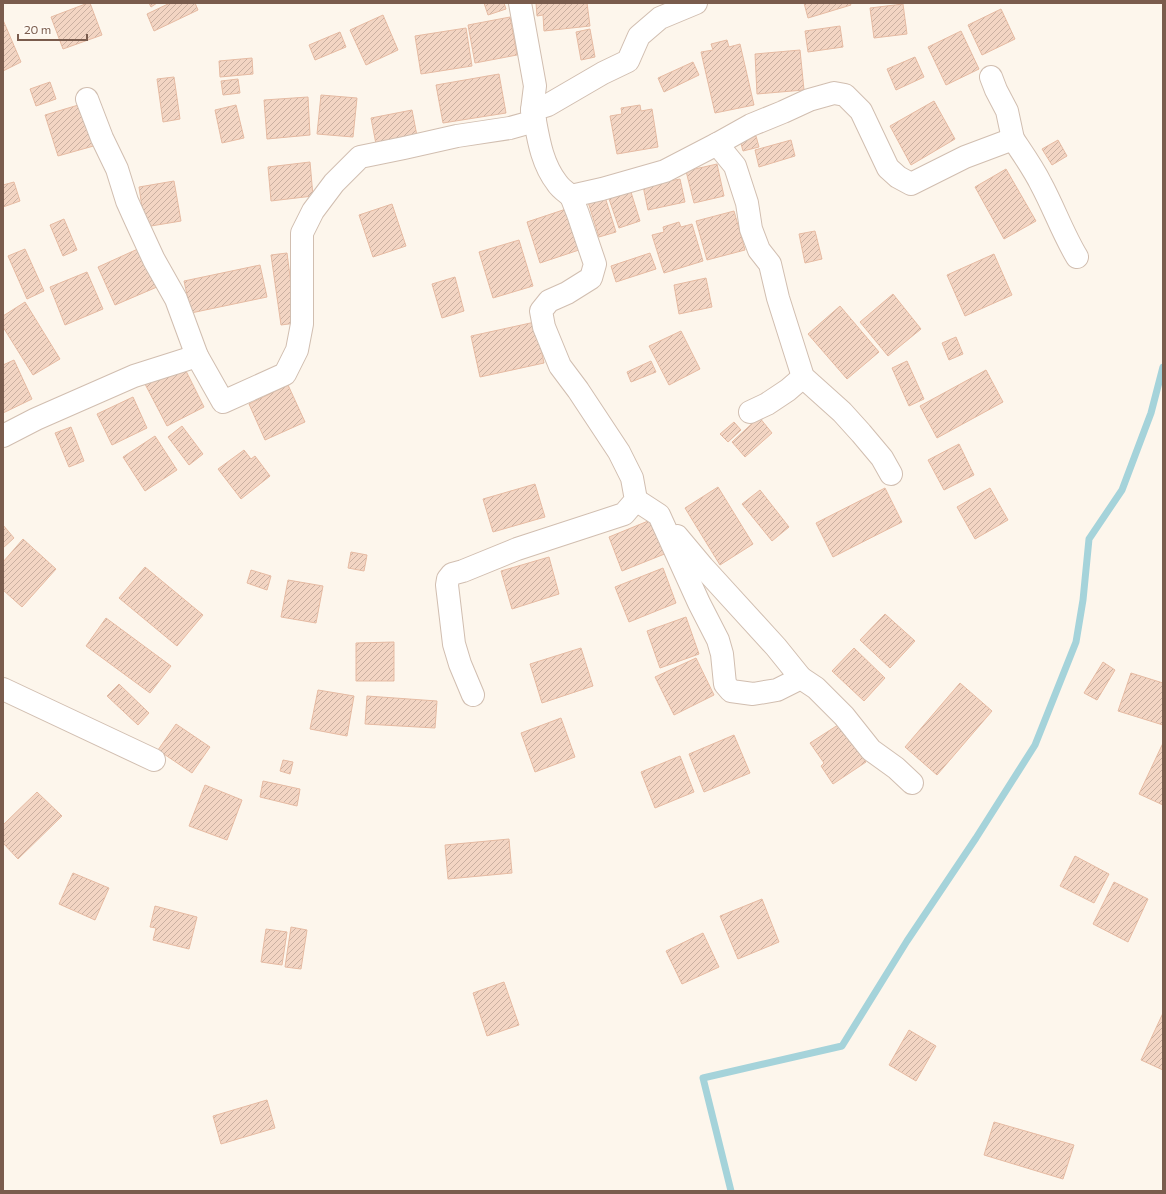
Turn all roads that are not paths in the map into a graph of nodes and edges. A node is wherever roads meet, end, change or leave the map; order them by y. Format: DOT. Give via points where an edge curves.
graph roads {
  1 [pos="520,3"];
  2 [pos="696,3"];
  3 [pos="657,11"];
  4 [pos="991,77"];
  5 [pos="87,99"];
  6 [pos="534,116"];
  7 [pos="1013,140"];
  8 [pos="718,144"];
  9 [pos="571,196"];
  10 [pos="1077,257"];
  11 [pos="197,356"];
  12 [pos="803,377"];
  13 [pos="750,412"];
  14 [pos="3,436"];
  15 [pos="891,474"];
  16 [pos="636,500"];
  17 [pos="659,515"];
  18 [pos="801,678"];
  19 [pos="3,689"];
  20 [pos="473,695"];
  21 [pos="154,760"];
  22 [pos="912,783"];
  1 -- 6 [label="street" via="535,86"];
  2 -- 3 [label="street"];
  3 -- 6 [label="street" via="639,36 628,61 548,105"];
  4 -- 7 [label="street" via="1006,110"];
  5 -- 11 [label="street" via="117,169 127,201 154,260 176,299"];
  6 -- 9 [label="street" via="546,165 557,184"];
  6 -- 11 [label="street" via="510,128 456,136 360,156 334,183 313,211 302,233 302,324 297,350 285,374 223,402"];
  7 -- 8 [label="street" via="965,157 911,184 888,168 861,111 845,95 834,93 809,100 751,125"];
  7 -- 10 [label="street" via="1042,185"];
  8 -- 9 [label="street" via="665,171"];
  8 -- 12 [label="street" via="735,166 751,228 759,250 770,264"];
  9 -- 16 [label="street" via="595,264 591,278 548,301 541,311 544,327 560,366 619,452 632,478"];
  11 -- 14 [label="street" via="134,376"];
  12 -- 13 [label="street" via="767,404"];
  12 -- 15 [label="street" via="842,412 882,458"];
  16 -- 17 [label="street"];
  16 -- 20 [label="street" via="624,514 517,549 452,574 447,585 454,644"];
  17 -- 18 [label="street" via="776,646"];
  17 -- 18 [label="street" via="718,640 726,684 731,691 753,694 778,690"];
  18 -- 22 [label="street" via="816,688 844,716 871,750"];
  19 -- 21 [label="street"];
}
